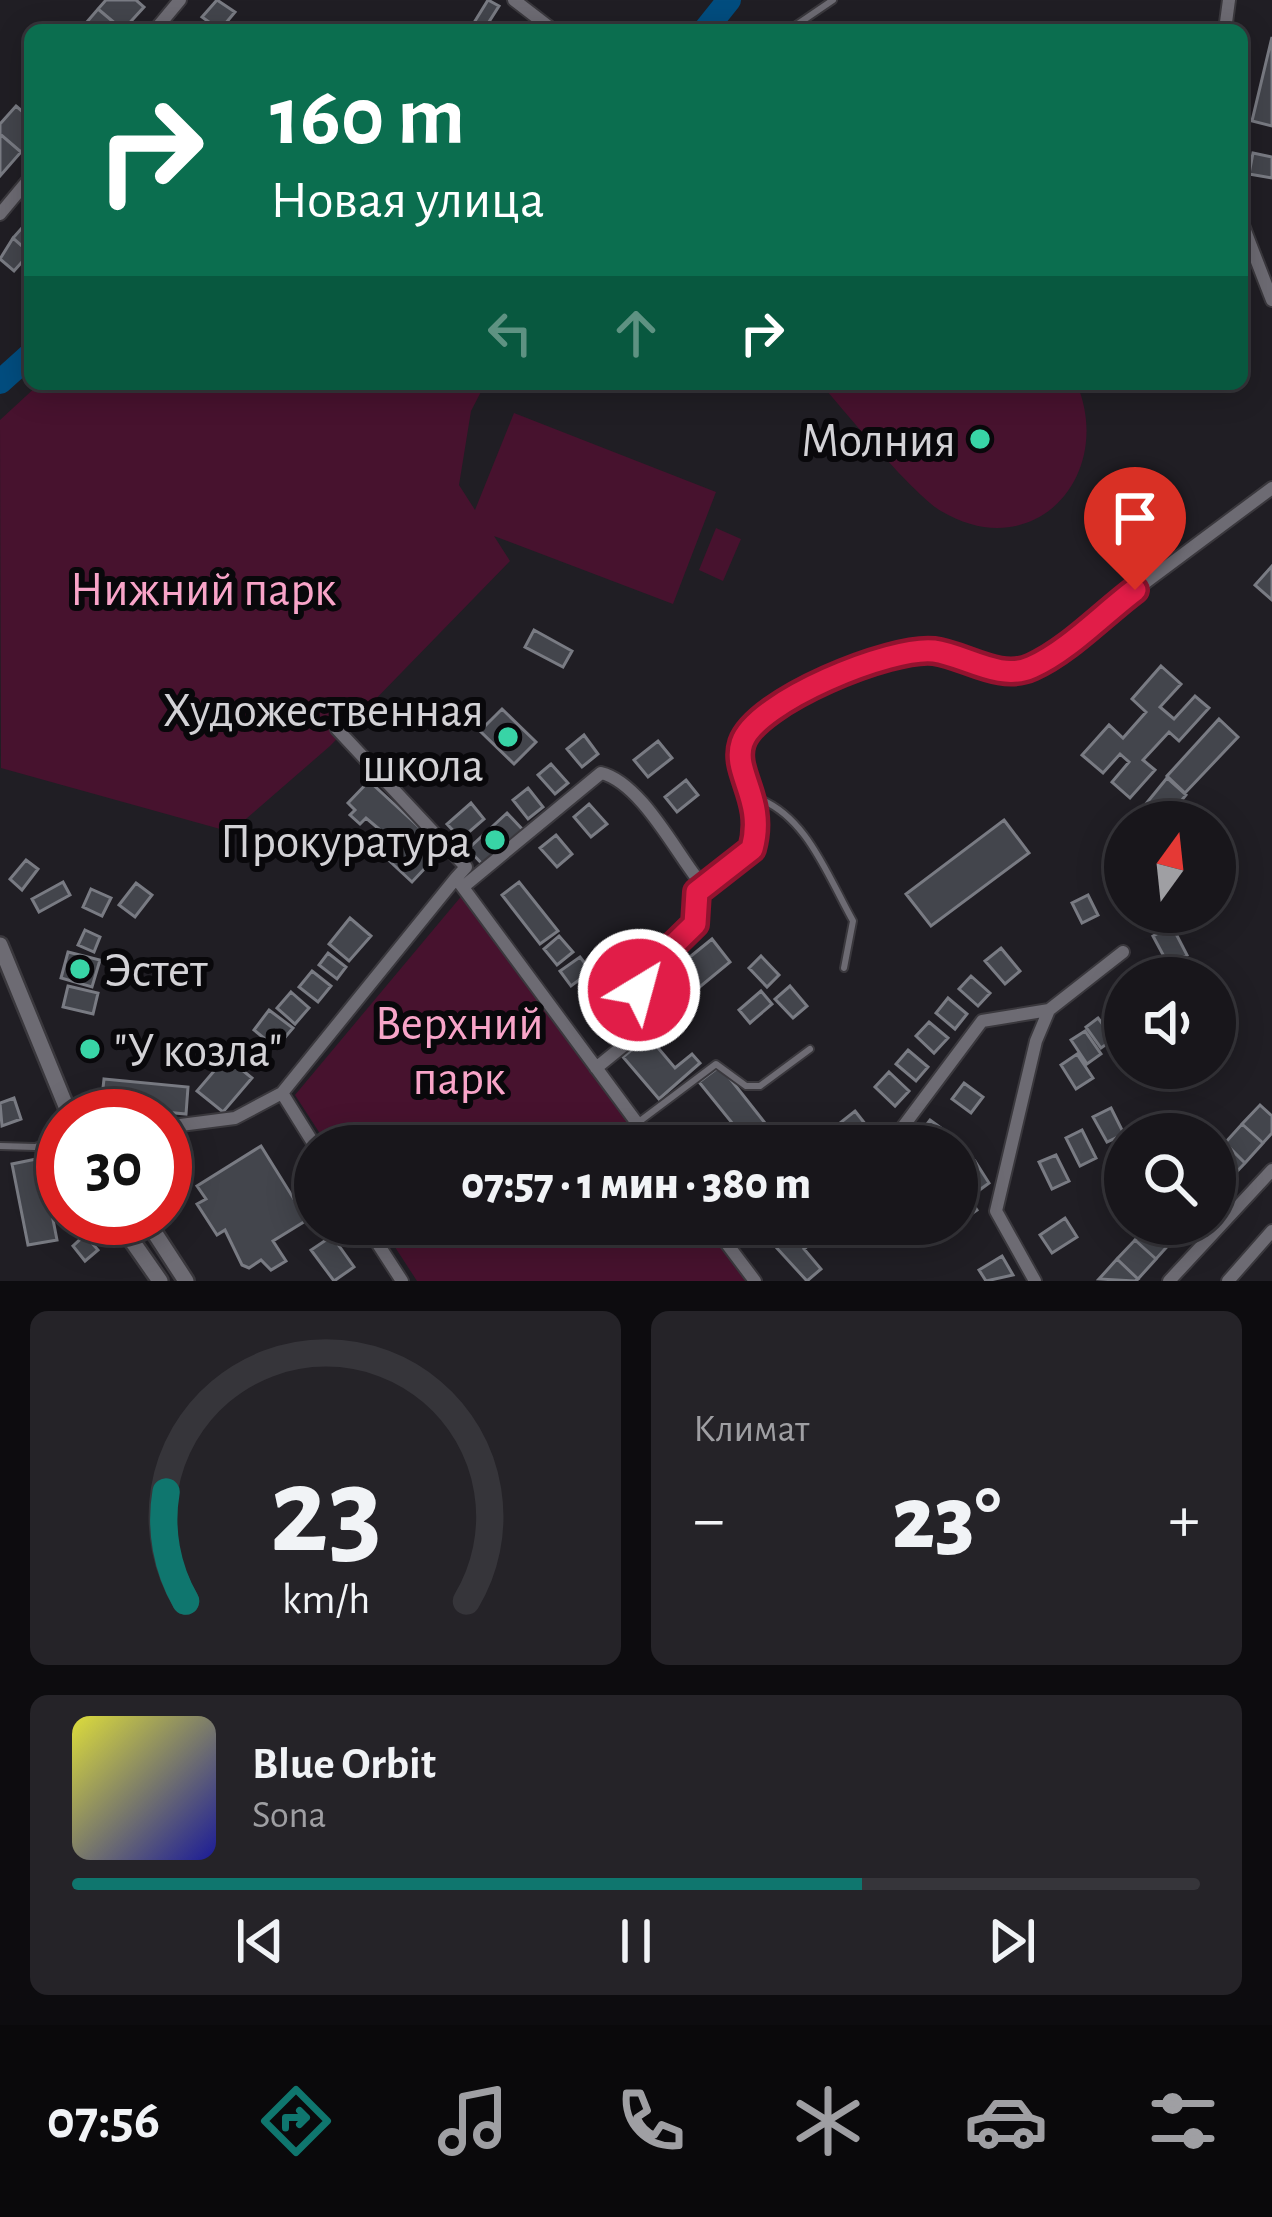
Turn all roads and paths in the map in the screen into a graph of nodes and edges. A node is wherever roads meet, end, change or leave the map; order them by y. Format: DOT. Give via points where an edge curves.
graph roads {
  1 [pos="180,0"];
  2 [pos="514,0"];
  3 [pos="833,0"];
  4 [pos="159,24"];
  5 [pos="545,24"];
  6 [pos="798,24"];
  7 [pos="24,185"];
  8 [pos="0,214"];
  9 [pos="1248,238"];
  10 [pos="1272,300"];
  11 [pos="1272,488"];
  12 [pos="337,729"];
  13 [pos="754,797"];
  14 [pos="459,882"];
  15 [pos="697,892"];
  16 [pos="0,945"];
  17 [pos="1124,952"];
  18 [pos="844,968"];
  19 [pos="1049,1010"];
  20 [pos="810,1049"];
  21 [pos="596,1068"];
  22 [pos="59,1089"];
  23 [pos="281,1093"];
  24 [pos="192,1123"];
  25 [pos="638,1124"];
  26 [pos="302,1125"];
  27 [pos="904,1125"];
  28 [pos="0,1146"];
  29 [pos="36,1147"];
  30 [pos="1272,1169"];
  31 [pos="1272,1231"];
  32 [pos="135,1245"];
  33 [pos="163,1245"];
  34 [pos="379,1245"];
  35 [pos="728,1245"];
  36 [pos="160,1281"];
  37 [pos="186,1281"];
  38 [pos="402,1281"];
  39 [pos="755,1281"];
  40 [pos="1035,1281"];
  41 [pos="1169,1281"];
  42 [pos="1228,1281"];
  1 -- 4 [label="street"];
  2 -- 5 [label="street"];
  3 -- 6 [label="lane"];
  7 -- 8 [label="street"];
  9 -- 10 [label="street"];
  11 -- 13 [label="street" via="1031,668 1010,672 912,651 788,698 751,726 741,745"];
  12 -- 14 [label="street" via="466,867"];
  13 -- 15 [label="street" via="752,849"];
  13 -- 18 [label="lane" via="802,832 853,921"];
  14 -- 15 [label="street" via="601,773 654,815 696,877"];
  14 -- 21 [label="street"];
  14 -- 23 [label="street"];
  15 -- 21 [label="street" via="695,924 640,982 644,1029"];
  16 -- 22 [label="street"];
  17 -- 19 [label="street"];
  19 -- 27 [label="street" via="982,1021"];
  19 -- 40 [label="street" via="996,1211"];
  20 -- 25 [label="lane" via="760,1086 746,1086 716,1064"];
  21 -- 25 [label="street"];
  23 -- 24 [label="street" via="235,1118"];
  23 -- 26 [label="street"];
  28 -- 29 [label="lane"];
  30 -- 41 [label="street"];
  31 -- 42 [label="street"];
  32 -- 36 [label="street"];
  33 -- 37 [label="street"];
  34 -- 38 [label="street"];
  35 -- 39 [label="street"];
}
